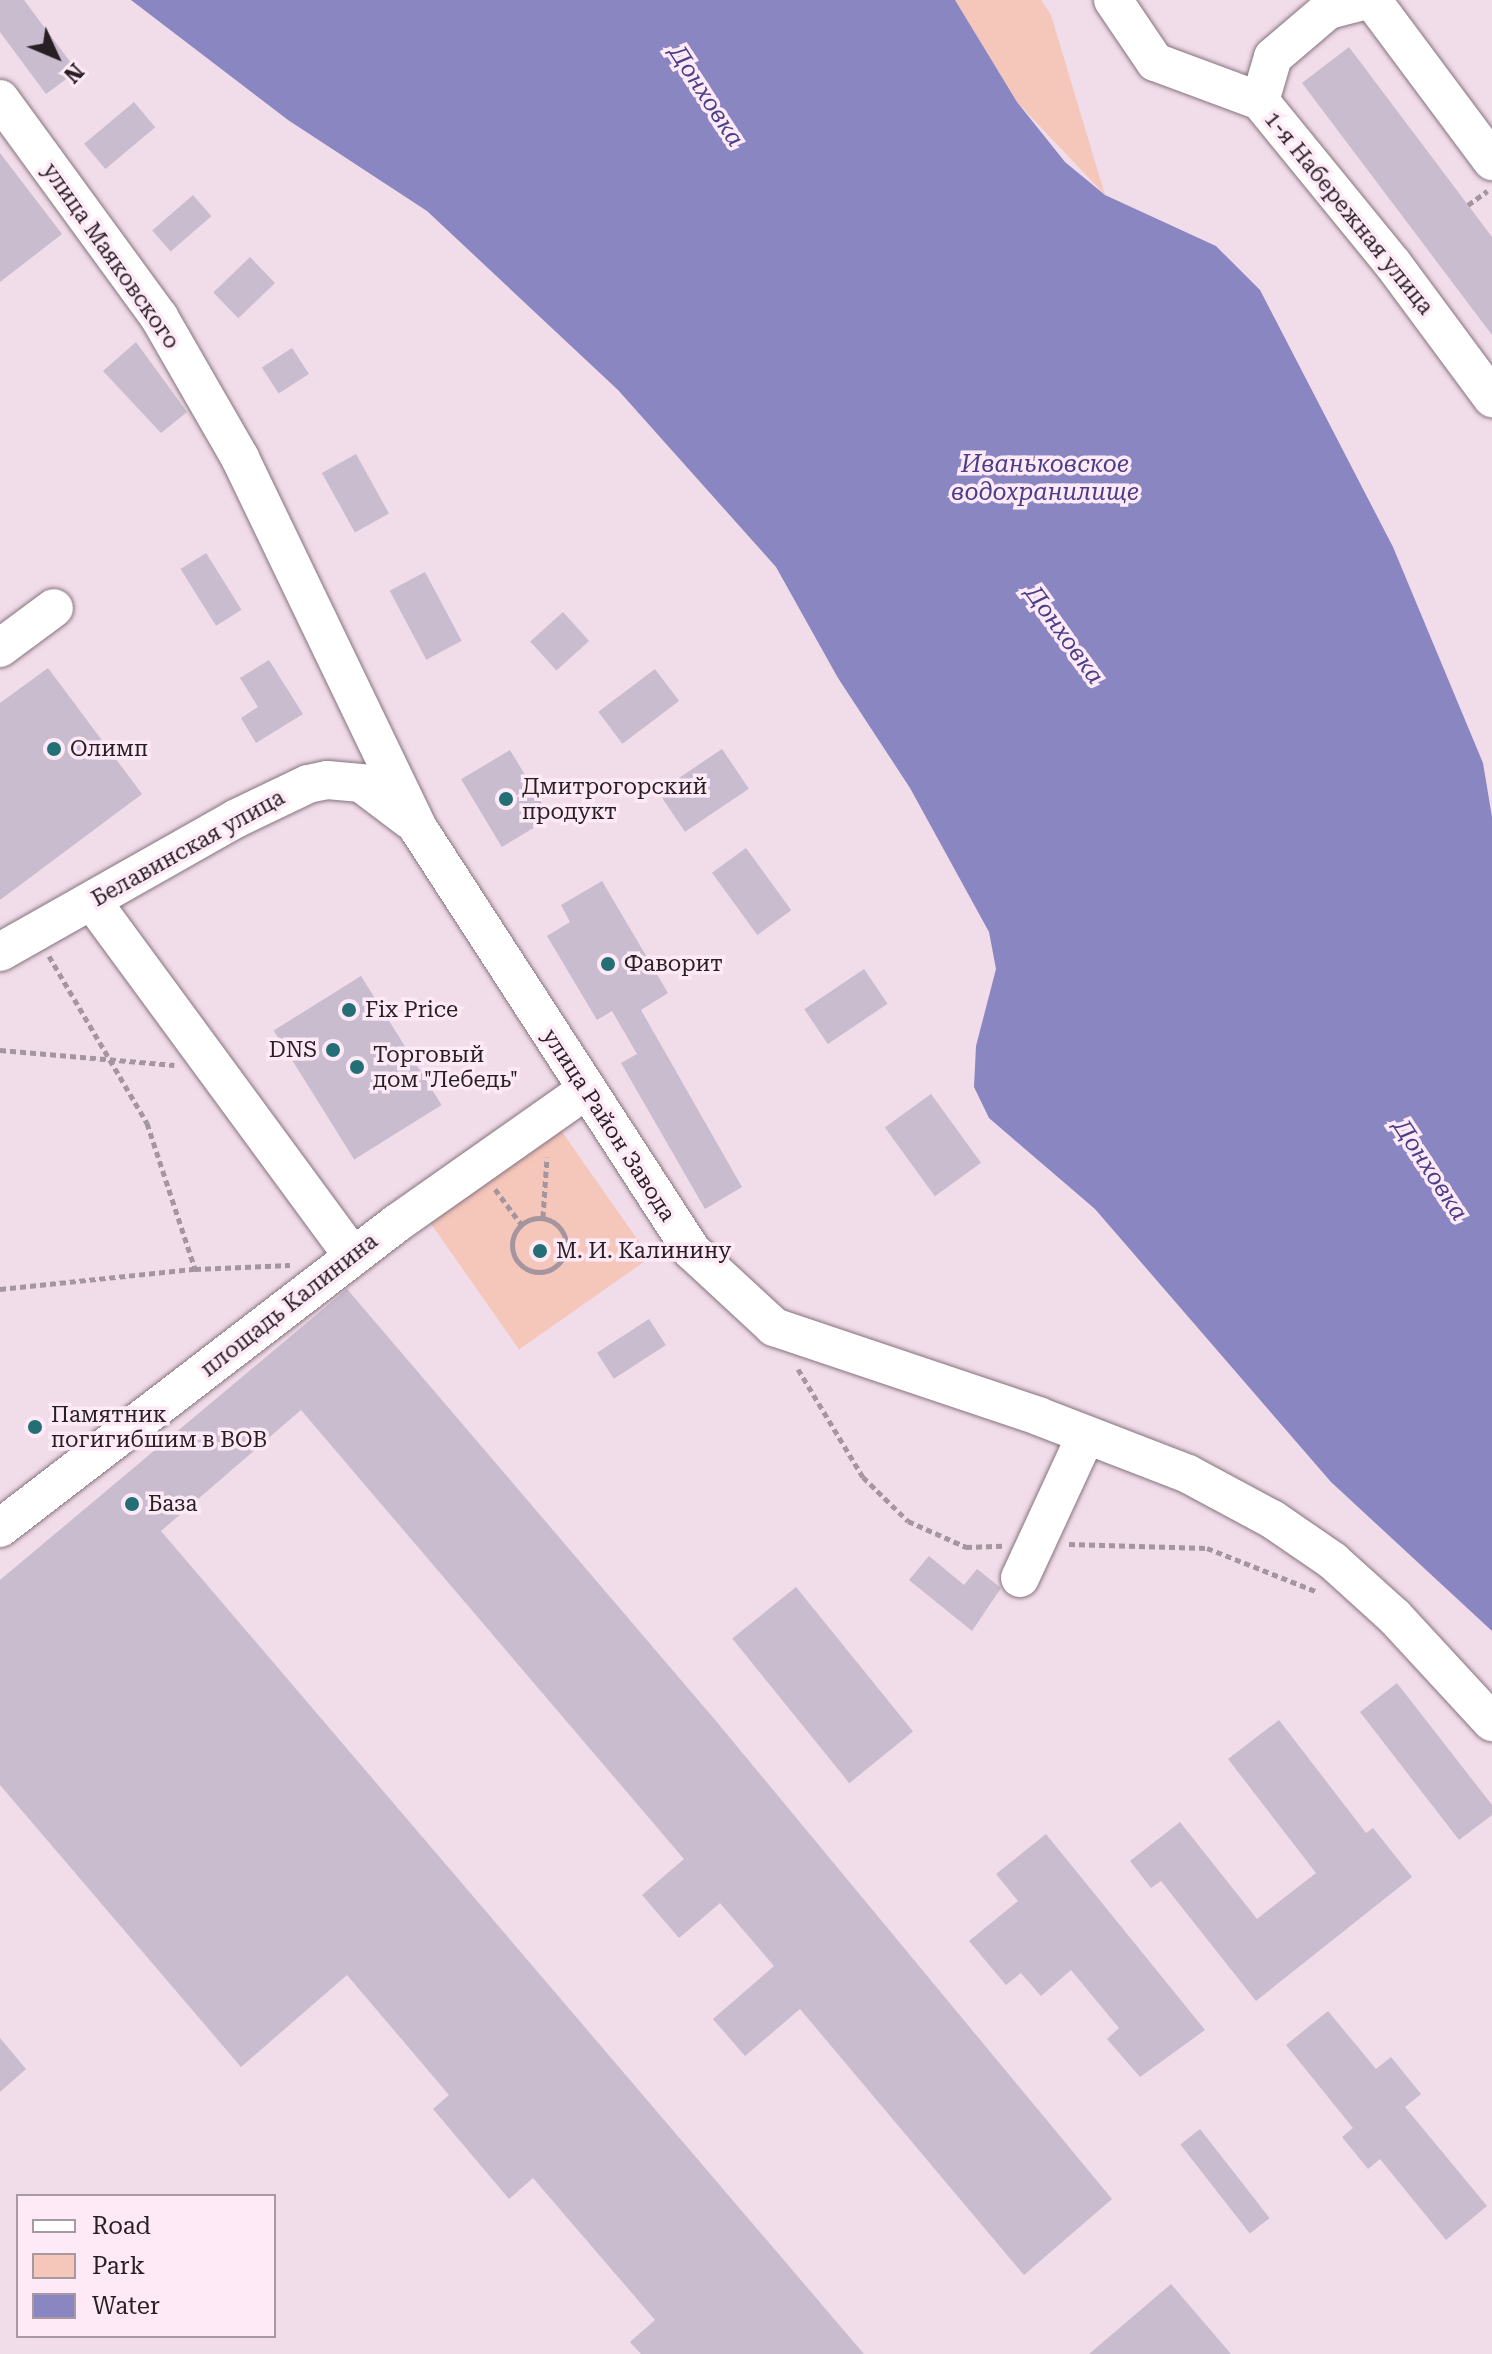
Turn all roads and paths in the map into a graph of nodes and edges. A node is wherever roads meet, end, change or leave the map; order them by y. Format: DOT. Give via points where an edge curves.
graph roads {
  1 [pos="1113,0"];
  2 [pos="1369,0"];
  3 [pos="0,99"];
  4 [pos="1260,101"];
  5 [pos="1492,161"];
  6 [pos="1492,187"];
  7 [pos="1468,205"];
  8 [pos="1492,398"];
  9 [pos="240,458"];
  10 [pos="54,608"];
  11 [pos="0,648"];
  12 [pos="418,828"];
  13 [pos="92,901"];
  14 [pos="45,948"];
  15 [pos="0,952"];
  16 [pos="0,1050"];
  17 [pos="107,1058"];
  18 [pos="216,1069"];
  19 [pos="585,1091"];
  20 [pos="549,1116"];
  21 [pos="478,1165"];
  22 [pos="543,1217"];
  23 [pos="521,1224"];
  24 [pos="348,1260"];
  25 [pos="195,1269"];
  26 [pos="0,1289"];
  27 [pos="774,1327"];
  28 [pos="1086,1435"];
  29 [pos="0,1528"];
  30 [pos="1028,1561"];
  31 [pos="1275,1572"];
  32 [pos="1492,1722"];
  1 -- 4 [label="street, 1-я Набережная улица" via="1155,62"];
  2 -- 4 [label="street" via="1328,10 1273,57"];
  2 -- 5 [label="street"];
  3 -- 9 [label="street, улица Маяковского" via="159,317"];
  4 -- 8 [label="street, 1-я Набережная улица" via="1393,264"];
  6 -- 7 [label="path"];
  9 -- 12 [label="street, улица Район Завода"];
  10 -- 11 [label="street"];
  12 -- 13 [label="street, Белавинская улица" via="392,802 361,783 308,784"];
  12 -- 19 [label="street, улица Район Завода"];
  13 -- 15 [label="street, Белавинская улица"];
  13 -- 18 [label="street"];
  14 -- 17 [label="path"];
  16 -- 17 [label="path"];
  17 -- 18 [label="path"];
  17 -- 25 [label="path" via="147,1123"];
  18 -- 24 [label="street"];
  19 -- 20 [label="street, площадь Калинина"];
  19 -- 27 [label="street, улица Район Завода" via="692,1251"];
  20 -- 21 [label="street, площадь Калинина"];
  20 -- 22 [label="path"];
  21 -- 23 [label="path"];
  21 -- 24 [label="street, площадь Калинина"];
  22 -- 23 [label="path"];
  22 -- 23 [label="path" via="558,1225 566,1239 565,1256 554,1269 538,1274 522,1268 512,1255 512,1238"];
  24 -- 25 [label="path"];
  24 -- 29 [label="street, площадь Калинина"];
  25 -- 26 [label="path"];
  27 -- 28 [label="street, улица Район Завода"];
  27 -- 30 [label="path" via="863,1477 908,1521 966,1547"];
  28 -- 30 [label="street"];
  28 -- 32 [label="street, улица Район Завода" via="1188,1474 1272,1519 1333,1561 1395,1617"];
  30 -- 31 [label="path" via="1207,1548"];
}
